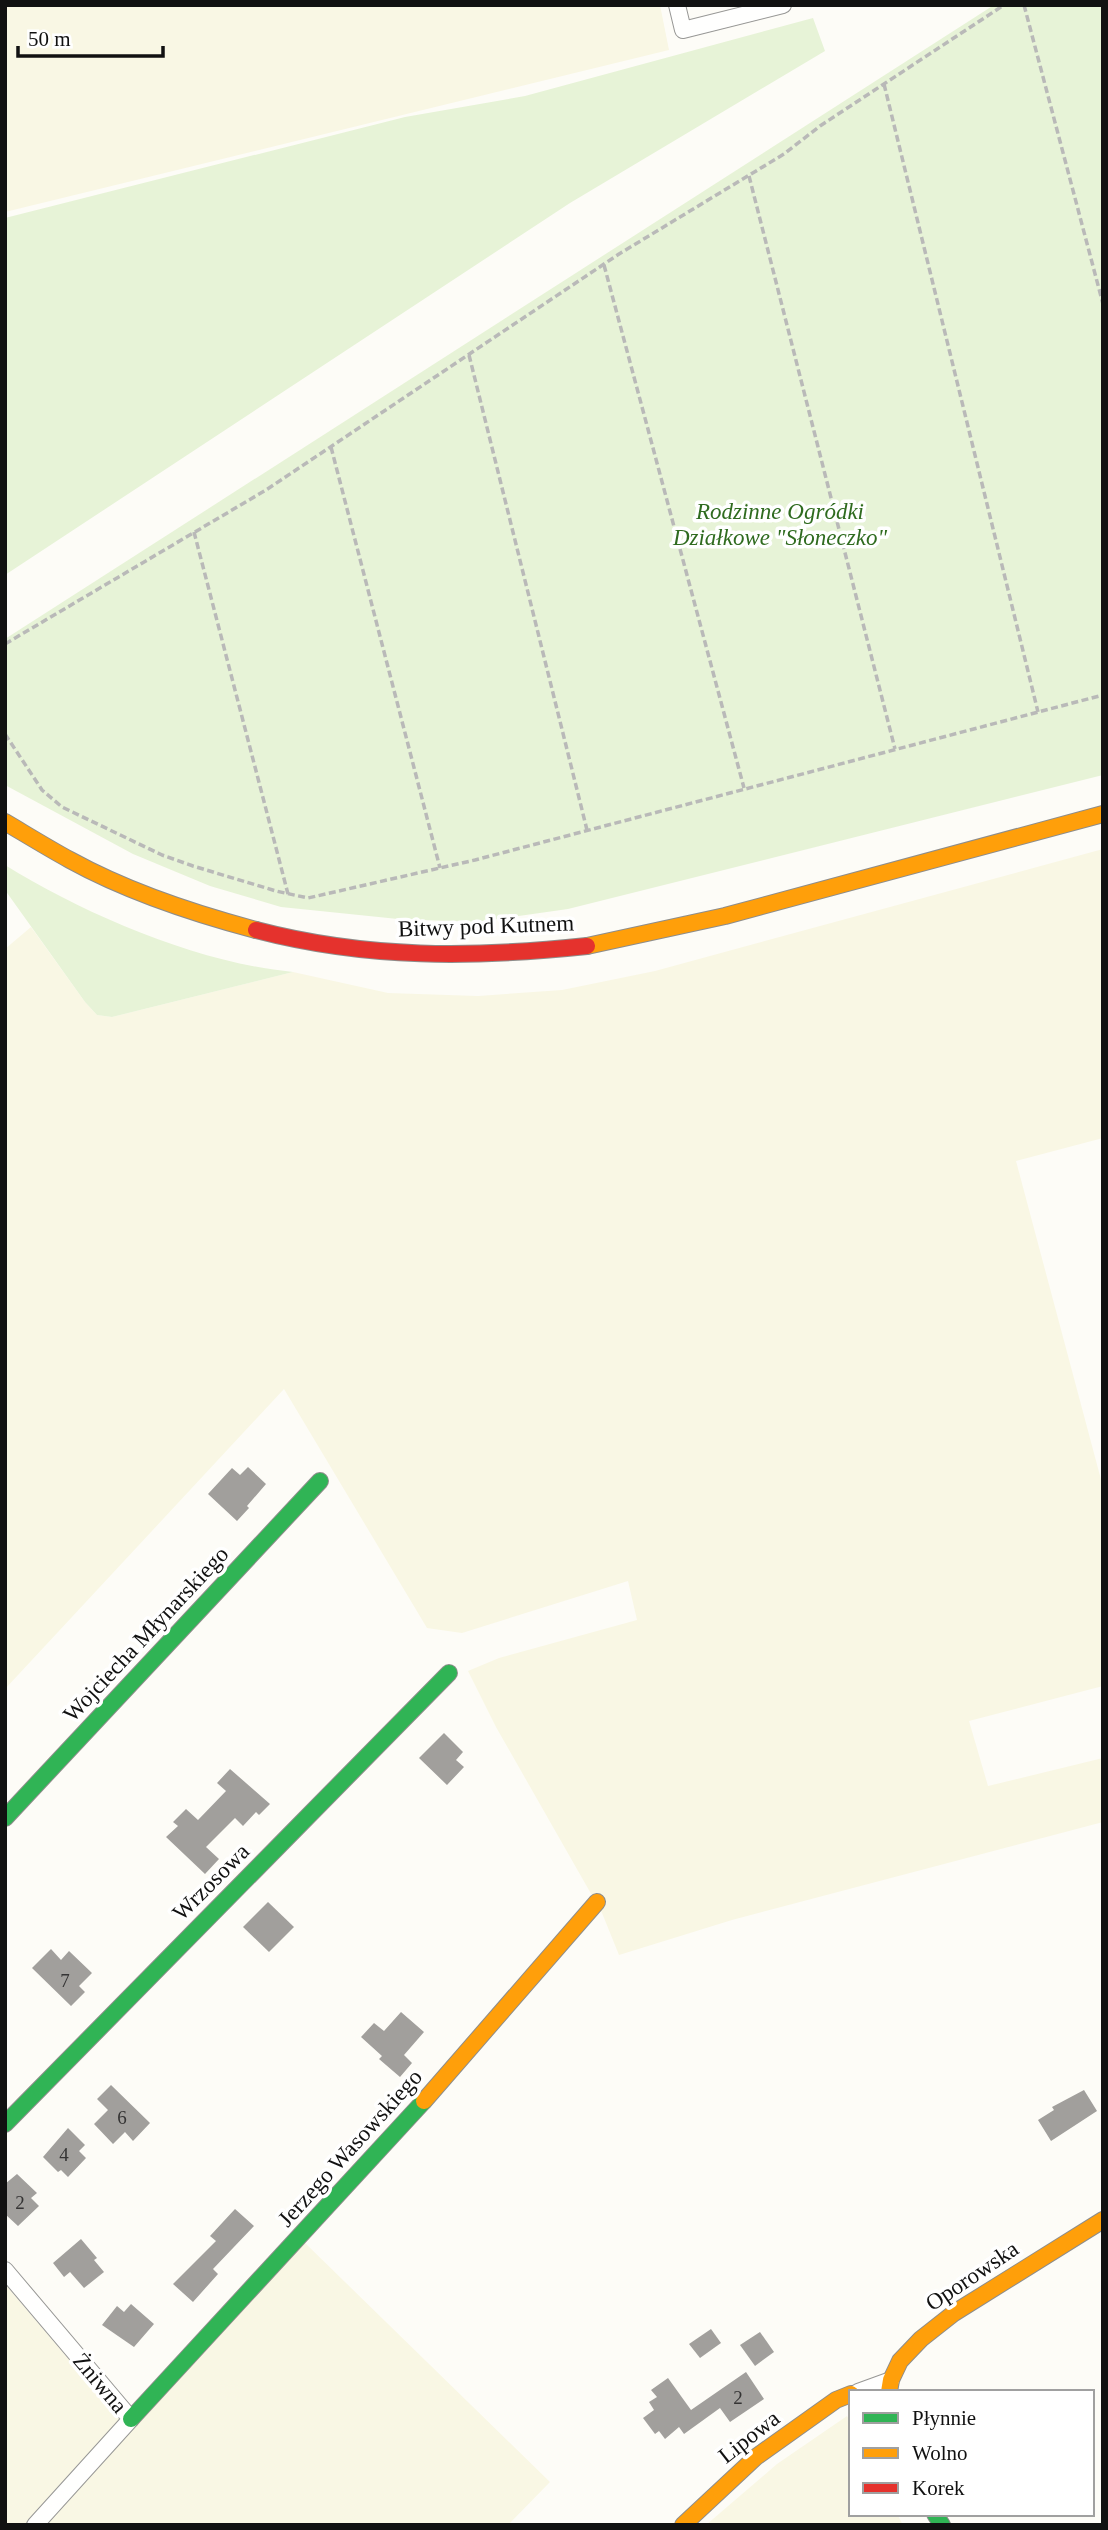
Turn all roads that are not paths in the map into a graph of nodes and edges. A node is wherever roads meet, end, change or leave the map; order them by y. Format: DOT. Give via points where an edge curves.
graph roads {
  1 [pos="677,5"];
  2 [pos="783,5"];
  3 [pos="1103,814"];
  4 [pos="5,822"];
  5 [pos="320,1481"];
  6 [pos="449,1673"];
  7 [pos="5,1818"];
  8 [pos="597,1902"];
  9 [pos="5,2124"];
  10 [pos="1103,2220"];
  11 [pos="5,2270"];
  12 [pos="890,2386"];
  13 [pos="869,2390"];
  14 [pos="849,2396"];
  15 [pos="131,2419"];
  16 [pos="35,2525"];
  17 [pos="682,2525"];
  1 -- 2 [label="street" via="683,30"];
  3 -- 4 [label="street, Bitwy pod Kutnem" via="644,936 584,946 468,954 339,947 223,923 122,887"];
  5 -- 7 [label="street, Wojciecha Młynarskiego"];
  6 -- 9 [label="street, Wrzosowa"];
  8 -- 15 [label="street, Jerzego Wasowskiego" via="426,2099"];
  10 -- 12 [label="street, Oporowska" via="954,2313 900,2361"];
  11 -- 15 [label="street, Żniwna"];
  12 -- 13 [label="street"];
  14 -- 17 [label="street, Lipowa" via="836,2400 756,2457"];
  15 -- 16 [label="street, Żniwna"];
}
